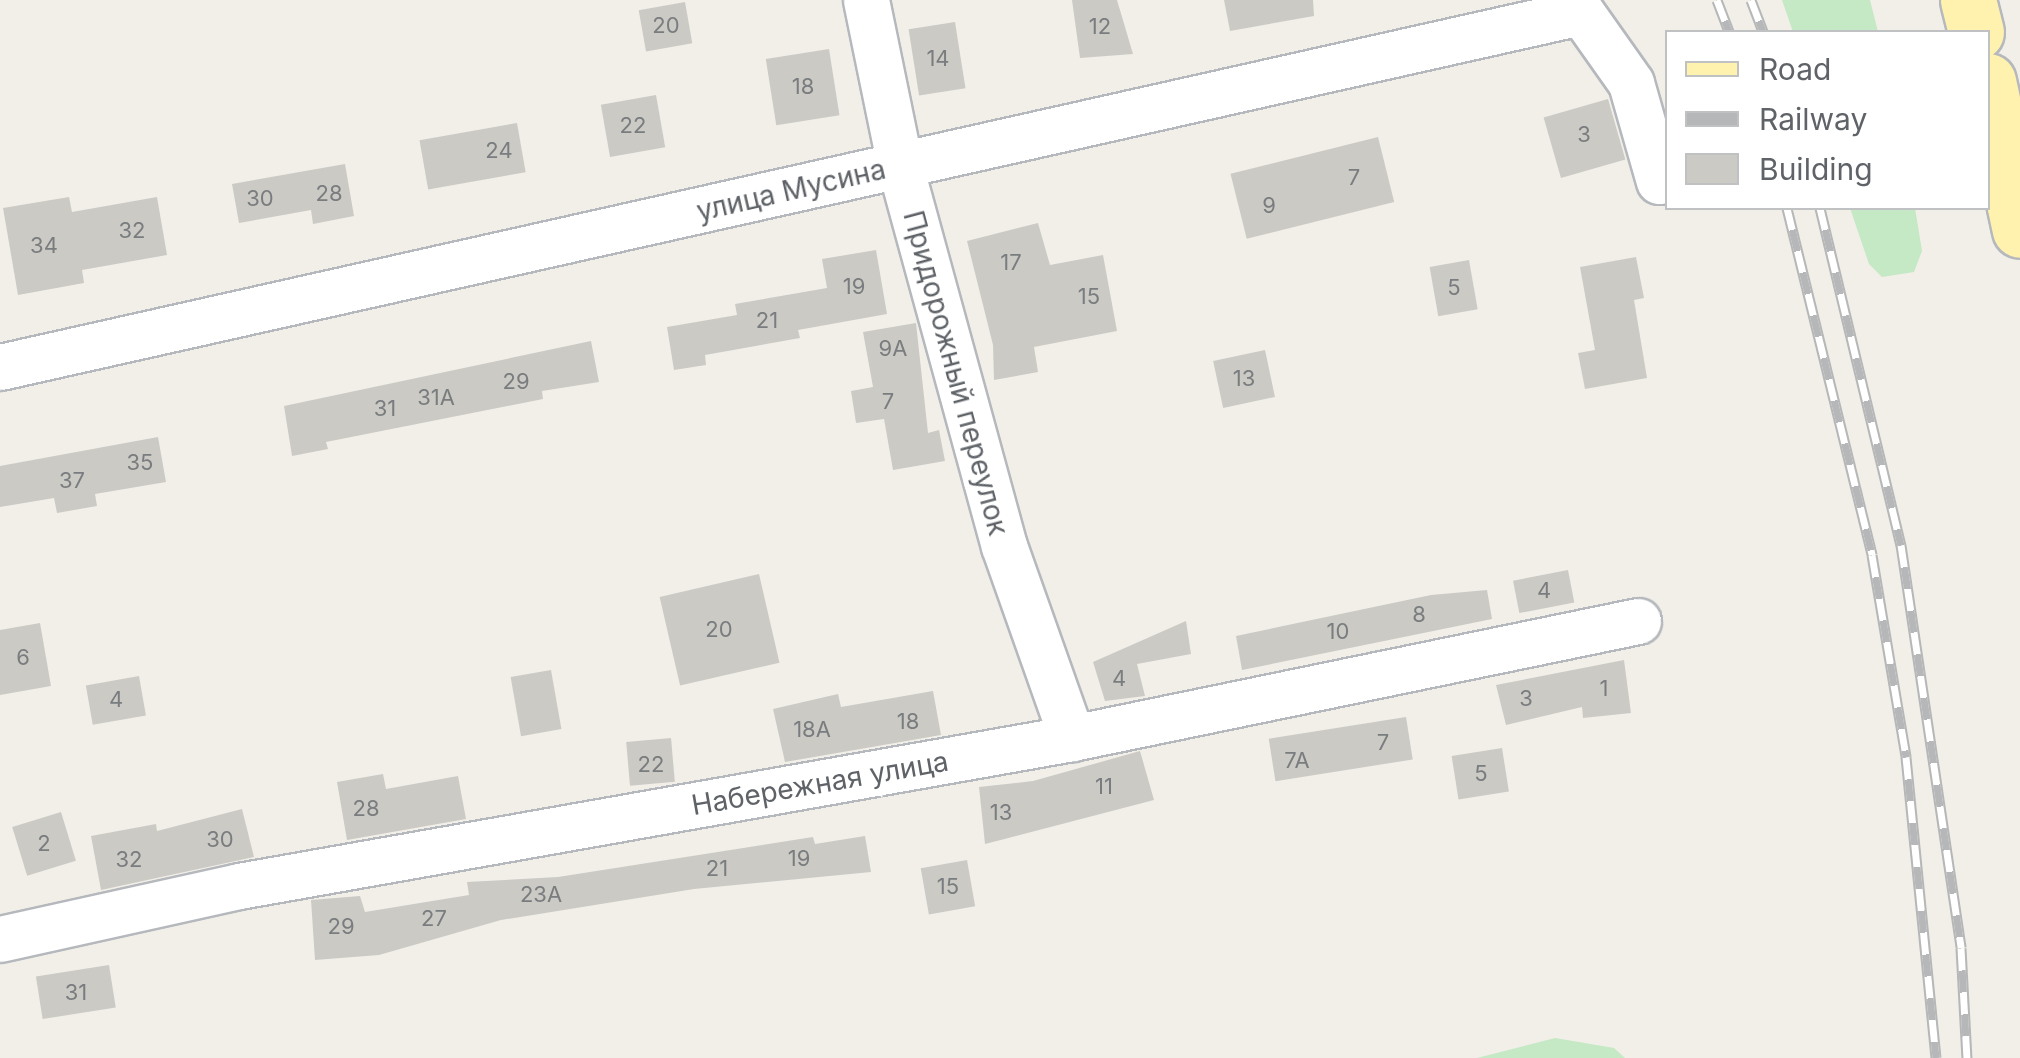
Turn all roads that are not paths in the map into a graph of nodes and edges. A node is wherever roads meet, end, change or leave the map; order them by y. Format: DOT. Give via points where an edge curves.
graph roads {
  1 [pos="866,0"];
  2 [pos="1968,0"];
  3 [pos="1976,30"];
  4 [pos="1990,91"];
  5 [pos="900,166"];
  6 [pos="1659,181"];
  7 [pos="2020,230"];
  8 [pos="0,368"];
  9 [pos="1638,620"];
  10 [pos="1072,738"];
  11 [pos="0,939"];
  1 -- 5 [label="street, Придорожный переулок"];
  2 -- 3 [label="main road"];
  4 -- 7 [label="main road"];
  5 -- 6 [label="street, улица Мусина" via="1581,12 1631,83"];
  5 -- 8 [label="street, улица Мусина"];
  5 -- 10 [label="street, Придорожный переулок" via="1004,546"];
  9 -- 10 [label="street, Набережная улица"];
  10 -- 11 [label="street, Набережная улица" via="239,886"];
}
